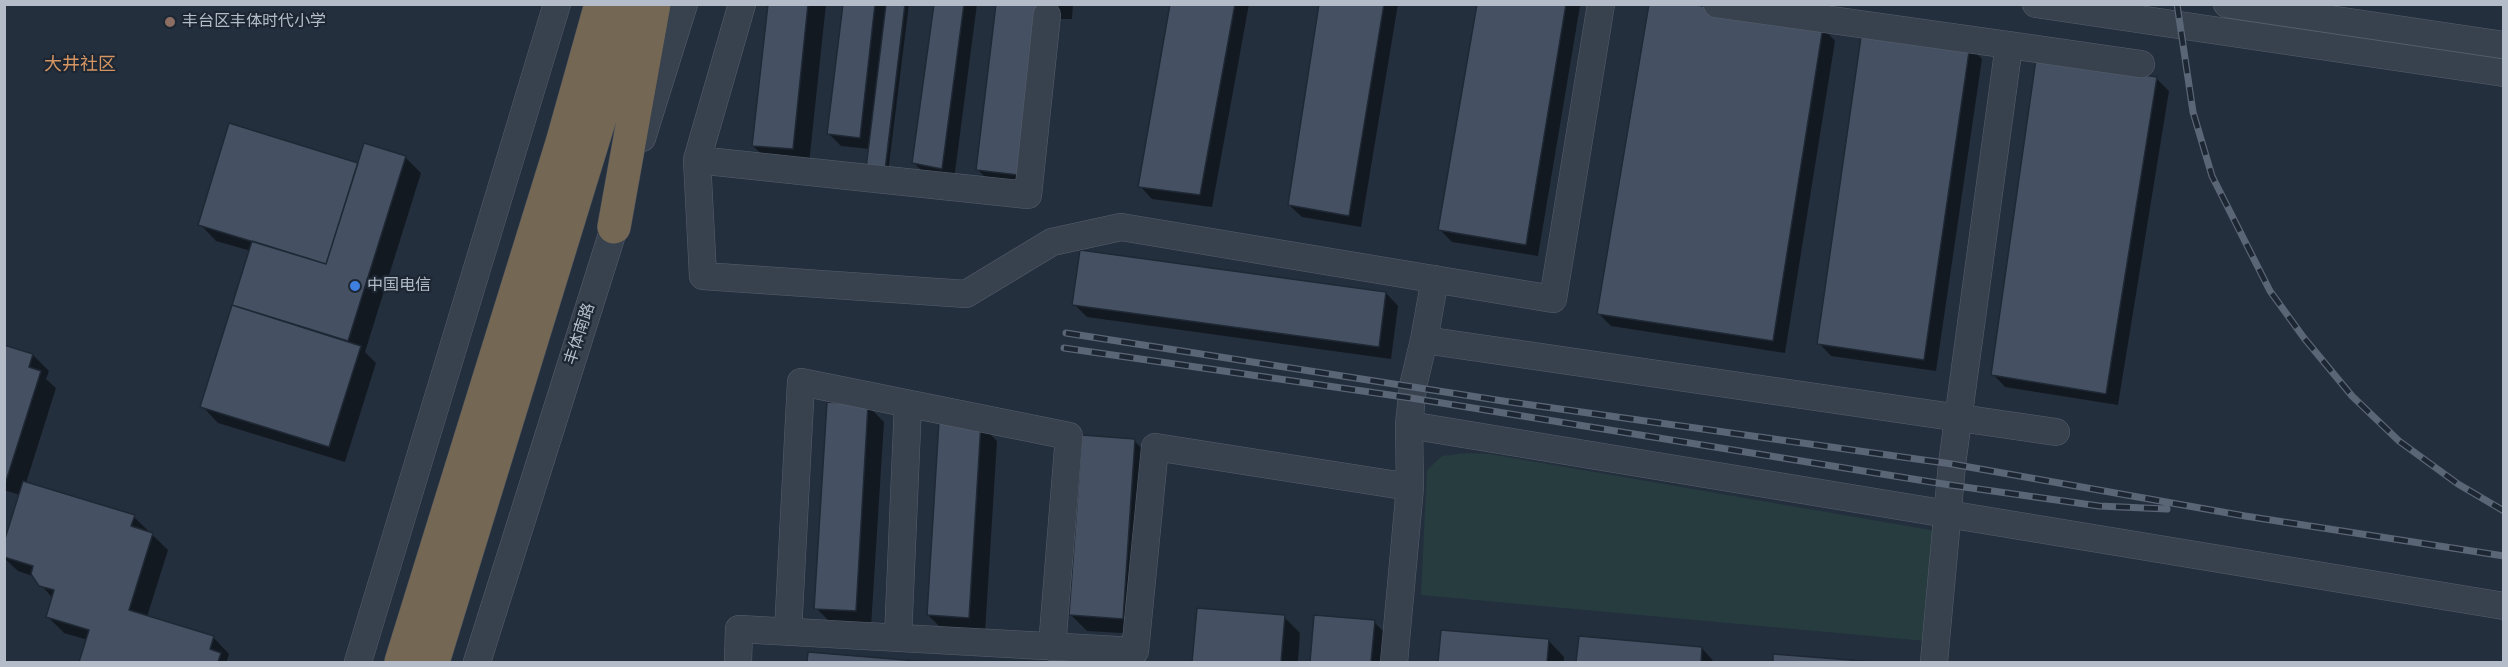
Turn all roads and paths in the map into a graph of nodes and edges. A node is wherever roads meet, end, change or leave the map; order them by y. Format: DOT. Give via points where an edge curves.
graph roads {
  1 [pos="557,4"];
  2 [pos="601,4"];
  3 [pos="635,4"];
  4 [pos="654,4"];
  5 [pos="684,4"];
  6 [pos="742,4"];
  7 [pos="1601,4"];
  8 [pos="1718,4"];
  9 [pos="2037,4"];
  10 [pos="2227,4"];
  11 [pos="1047,15"];
  12 [pos="2009,45"];
  13 [pos="2504,45"];
  14 [pos="2141,64"];
  15 [pos="2504,73"];
  16 [pos="576,146"];
  17 [pos="697,160"];
  18 [pos="614,227"];
  19 [pos="1435,279"];
  20 [pos="1424,340"];
  21 [pos="908,404"];
  22 [pos="1958,418"];
  23 [pos="1409,425"];
  24 [pos="2056,432"];
  25 [pos="1410,488"];
  26 [pos="1948,513"];
  27 [pos="2504,606"];
  28 [pos="788,632"];
  29 [pos="898,638"];
  30 [pos="1052,646"];
  31 [pos="358,663"];
  32 [pos="401,663"];
  33 [pos="433,663"];
  34 [pos="477,663"];
  35 [pos="738,663"];
  36 [pos="1395,663"];
  37 [pos="1934,663"];
  1 -- 31 [label="street"];
  2 -- 16 [label="highway"];
  3 -- 16 [label="highway"];
  4 -- 18 [label="highway"];
  5 -- 18 [label="street, 丰体南路"];
  6 -- 17 [label="street"];
  7 -- 19 [label="street" via="1553,299"];
  8 -- 12 [label="street"];
  9 -- 15 [label="street"];
  10 -- 13 [label="street"];
  11 -- 17 [label="street" via="1028,195"];
  12 -- 14 [label="street"];
  12 -- 22 [label="street"];
  16 -- 32 [label="highway"];
  16 -- 33 [label="highway"];
  17 -- 19 [label="street" via="703,276 966,294 1052,242 1121,227"];
  18 -- 34 [label="street, 丰体南路"];
  19 -- 20 [label="street"];
  20 -- 22 [label="street"];
  20 -- 23 [label="street"];
  21 -- 28 [label="street" via="801,382"];
  21 -- 29 [label="street"];
  21 -- 30 [label="street" via="1069,436"];
  22 -- 24 [label="street"];
  22 -- 26 [label="street"];
  23 -- 25 [label="street"];
  23 -- 26 [label="street"];
  25 -- 30 [label="street" via="1155,447 1135,651"];
  25 -- 36 [label="street"];
  26 -- 27 [label="street"];
  26 -- 37 [label="street"];
  28 -- 29 [label="street"];
  28 -- 35 [label="street" via="739,629"];
  29 -- 30 [label="street"];
}
